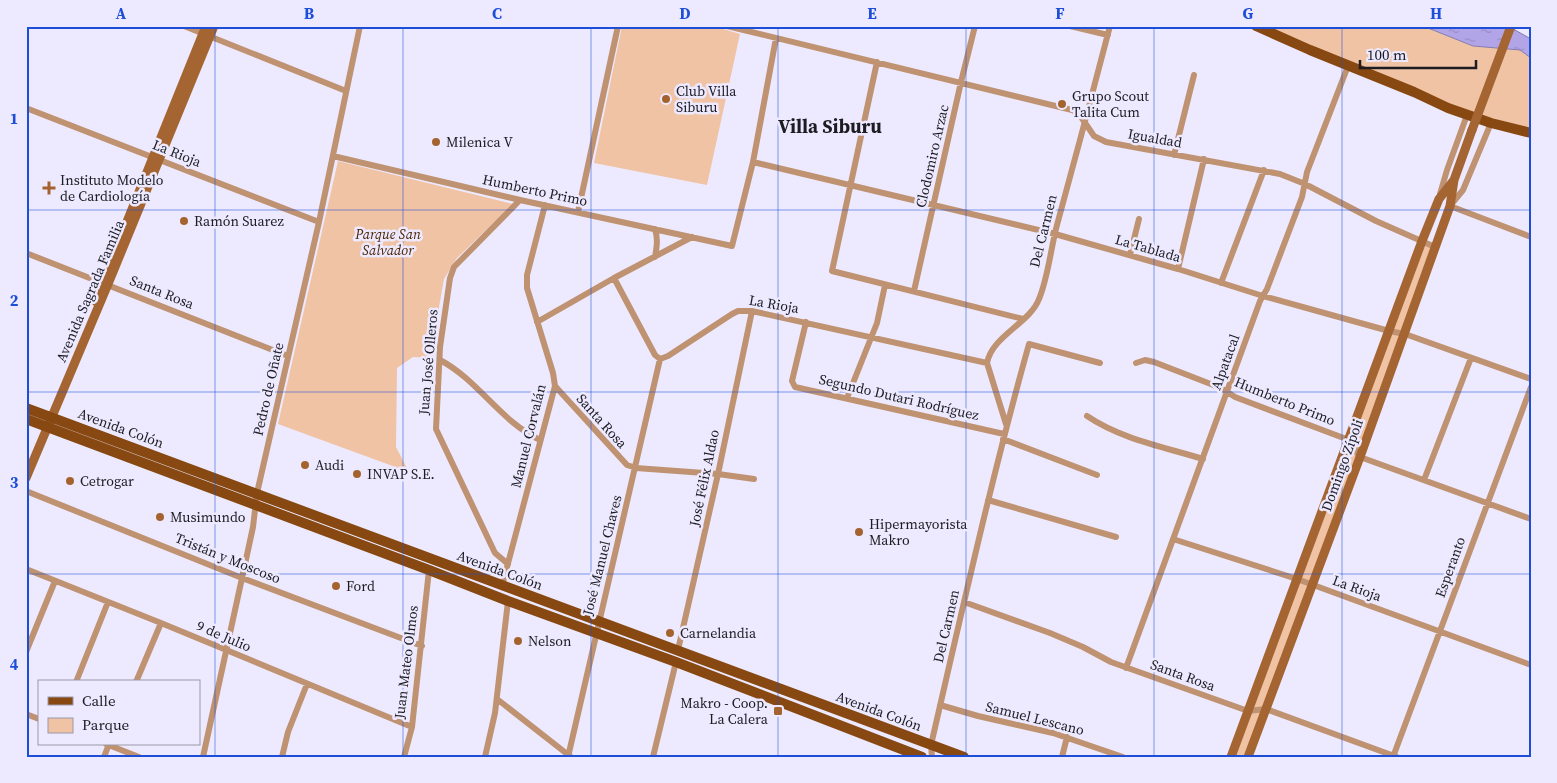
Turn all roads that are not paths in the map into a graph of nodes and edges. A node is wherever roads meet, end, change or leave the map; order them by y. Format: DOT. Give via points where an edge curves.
graph roads {
  1 [pos="184,26"];
  2 [pos="214,26"];
  3 [pos="360,26"];
  4 [pos="618,26"];
  5 [pos="728,26"];
  6 [pos="975,26"];
  7 [pos="1070,26"];
  8 [pos="1110,26"];
  9 [pos="1256,26"];
  10 [pos="1511,26"];
  11 [pos="206,32"];
  12 [pos="1108,35"];
  13 [pos="776,38"];
  14 [pos="877,62"];
  15 [pos="1348,66"];
  16 [pos="1194,76"];
  17 [pos="961,82"];
  18 [pos="346,91"];
  19 [pos="26,108"];
  20 [pos="1467,115"];
  21 [pos="1084,123"];
  22 [pos="1491,123"];
  23 [pos="1531,133"];
  24 [pos="1174,154"];
  25 [pos="332,156"];
  26 [pos="156,158"];
  27 [pos="1204,159"];
  28 [pos="752,162"];
  29 [pos="1264,170"];
  30 [pos="1454,180"];
  31 [pos="1305,184"];
  32 [pos="851,185"];
  33 [pos="1439,199"];
  34 [pos="520,200"];
  35 [pos="934,204"];
  36 [pos="546,205"];
  37 [pos="1450,206"];
  38 [pos="578,212"];
  39 [pos="1139,219"];
  40 [pos="319,222"];
  41 [pos="655,229"];
  42 [pos="1055,234"];
  43 [pos="692,237"];
  44 [pos="1531,237"];
  45 [pos="1422,241"];
  46 [pos="1435,247"];
  47 [pos="26,253"];
  48 [pos="1130,255"];
  49 [pos="655,257"];
  50 [pos="1178,269"];
  51 [pos="614,278"];
  52 [pos="105,283"];
  53 [pos="1221,283"];
  54 [pos="885,284"];
  55 [pos="914,291"];
  56 [pos="1263,296"];
  57 [pos="752,311"];
  58 [pos="1023,319"];
  59 [pos="537,322"];
  60 [pos="806,322"];
  61 [pos="1389,331"];
  62 [pos="1404,334"];
  63 [pos="872,336"];
  64 [pos="288,356"];
  65 [pos="1471,358"];
  66 [pos="660,359"];
  67 [pos="440,360"];
  68 [pos="987,363"];
  69 [pos="1100,363"];
  70 [pos="1136,363"];
  71 [pos="1531,379"];
  72 [pos="554,386"];
  73 [pos="1531,386"];
  74 [pos="1227,392"];
  75 [pos="847,398"];
  76 [pos="26,408"];
  77 [pos="1087,416"];
  78 [pos="26,419"];
  79 [pos="50,422"];
  80 [pos="1006,425"];
  81 [pos="1004,437"];
  82 [pos="540,440"];
  83 [pos="1349,440"];
  84 [pos="1360,457"];
  85 [pos="1203,459"];
  86 [pos="636,468"];
  87 [pos="718,474"];
  88 [pos="1097,475"];
  89 [pos="26,478"];
  90 [pos="754,479"];
  91 [pos="1424,480"];
  92 [pos="26,491"];
  93 [pos="257,493"];
  94 [pos="988,500"];
  95 [pos="1487,503"];
  96 [pos="256,506"];
  97 [pos="1531,519"];
  98 [pos="1116,537"];
  99 [pos="1173,539"];
  100 [pos="508,564"];
  101 [pos="26,569"];
  102 [pos="429,570"];
  103 [pos="242,578"];
  104 [pos="1297,579"];
  105 [pos="55,581"];
  106 [pos="1312,585"];
  107 [pos="502,586"];
  108 [pos="508,601"];
  109 [pos="108,602"];
  110 [pos="964,602"];
  111 [pos="599,620"];
  112 [pos="161,623"];
  113 [pos="1440,631"];
  114 [pos="596,632"];
  115 [pos="422,646"];
  116 [pos="227,650"];
  117 [pos="678,650"];
  118 [pos="26,652"];
  119 [pos="676,662"];
  120 [pos="1531,665"];
  121 [pos="1126,668"];
  122 [pos="77,680"];
  123 [pos="137,680"];
  124 [pos="307,684"];
  125 [pos="497,699"];
  126 [pos="940,705"];
  127 [pos="1266,709"];
  128 [pos="1248,711"];
  129 [pos="26,714"];
  130 [pos="38,719"];
  131 [pos="412,727"];
  132 [pos="1067,737"];
  133 [pos="931,744"];
  134 [pos="111,746"];
  135 [pos="569,756"];
  136 [pos="1395,756"];
  137 [pos="139,757"];
  138 [pos="203,757"];
  139 [pos="282,757"];
  140 [pos="404,757"];
  141 [pos="485,757"];
  142 [pos="653,757"];
  143 [pos="922,757"];
  144 [pos="932,757"];
  145 [pos="964,757"];
  146 [pos="1062,757"];
  147 [pos="1123,757"];
  148 [pos="1230,757"];
  149 [pos="1248,757"];
  1 -- 11 [label="street"];
  2 -- 11 [label="main road, Avenida Sagrada Familia"];
  3 -- 18 [label="street, Pedro de Oñate"];
  4 -- 38 [label="street"];
  5 -- 13 [label="street, Igualdad"];
  6 -- 17 [label="street, Clodomiro Arzac"];
  7 -- 12 [label="street"];
  8 -- 12 [label="street, Del Carmen"];
  9 -- 15 [label="main road"];
  10 -- 30 [label="main road, Domingo Zípoli, bridge"];
  11 -- 18 [label="street"];
  11 -- 26 [label="main road, Avenida Sagrada Familia"];
  12 -- 21 [label="street, Del Carmen"];
  13 -- 14 [label="street, Igualdad"];
  13 -- 28 [label="street"];
  14 -- 17 [label="street, Igualdad"];
  14 -- 32 [label="street"];
  15 -- 20 [label="main road"];
  15 -- 31 [label="street, Alpatacal"];
  16 -- 24 [label="street"];
  17 -- 21 [label="street, Igualdad" via="1072,110"];
  17 -- 35 [label="street, Clodomiro Arzac"];
  18 -- 25 [label="street, Pedro de Oñate"];
  19 -- 26 [label="street, La Rioja"];
  20 -- 22 [label="main road"];
  20 -- 33 [label="street, Domingo Zípoli"];
  21 -- 24 [label="street, Igualdad" via="1094,136 1106,142"];
  21 -- 42 [label="street, Del Carmen"];
  22 -- 23 [label="main road"];
  22 -- 37 [label="street" via="1463,190"];
  24 -- 27 [label="street, Igualdad"];
  25 -- 34 [label="street, Humberto Primo"];
  25 -- 40 [label="street, Pedro de Oñate"];
  26 -- 40 [label="street, La Rioja"];
  26 -- 52 [label="main road, Avenida Sagrada Familia"];
  27 -- 29 [label="street, Igualdad"];
  27 -- 50 [label="street"];
  28 -- 32 [label="street, La Tablada"];
  28 -- 43 [label="street, Humberto Primo" via="732,246"];
  29 -- 31 [label="street, Igualdad"];
  29 -- 53 [label="street"];
  30 -- 33 [label="main road, Domingo Zípoli"];
  30 -- 37 [label="main road, Domingo Zípoli"];
  31 -- 45 [label="street, Igualdad" via="1358,213"];
  31 -- 56 [label="street, Alpatacal"];
  32 -- 35 [label="street, La Tablada"];
  32 -- 54 [label="street" via="832,271"];
  33 -- 45 [label="main road, Domingo Zípoli"];
  34 -- 36 [label="street, Humberto Primo"];
  34 -- 67 [label="street, Juan José Olleros" via="452,271"];
  35 -- 42 [label="street, La Tablada"];
  35 -- 55 [label="street, Clodomiro Arzac"];
  36 -- 38 [label="street, Humberto Primo"];
  36 -- 59 [label="street, Manuel Corvalán" via="526,281"];
  37 -- 44 [label="street"];
  37 -- 46 [label="main road, Domingo Zípoli"];
  38 -- 41 [label="street, Humberto Primo"];
  39 -- 48 [label="street"];
  40 -- 64 [label="street, Pedro de Oñate"];
  41 -- 43 [label="street, Humberto Primo"];
  41 -- 49 [label="street" via="658,237"];
  42 -- 48 [label="street, La Tablada"];
  42 -- 58 [label="street, Del Carmen" via="1040,297"];
  43 -- 49 [label="street"];
  45 -- 46 [label="street, Igualdad"];
  45 -- 61 [label="main road, Domingo Zípoli"];
  46 -- 62 [label="main road, Domingo Zípoli"];
  47 -- 52 [label="street, Santa Rosa"];
  48 -- 50 [label="street, La Tablada"];
  49 -- 51 [label="street"];
  50 -- 53 [label="street, La Tablada"];
  51 -- 59 [label="street"];
  51 -- 66 [label="street"];
  52 -- 64 [label="street, Santa Rosa"];
  52 -- 79 [label="main road, Avenida Sagrada Familia"];
  53 -- 56 [label="street, La Tablada"];
  54 -- 55 [label="street"];
  54 -- 63 [label="street"];
  55 -- 58 [label="street"];
  56 -- 61 [label="street, La Tablada"];
  56 -- 74 [label="street, Alpatacal"];
  57 -- 60 [label="street, La Rioja"];
  57 -- 66 [label="street, La Rioja" via="732,314"];
  57 -- 87 [label="street, José Félix Aldao"];
  58 -- 68 [label="street, Del Carmen" via="995,346"];
  59 -- 72 [label="street, Manuel Corvalán" via="554,373"];
  60 -- 63 [label="street, La Rioja"];
  60 -- 75 [label="street, Segundo Dutari Rodríguez" via="792,381 794,387"];
  61 -- 62 [label="street, La Tablada"];
  61 -- 83 [label="main road, Domingo Zípoli"];
  62 -- 65 [label="street, La Tablada"];
  62 -- 84 [label="main road, Domingo Zípoli"];
  63 -- 68 [label="street, La Rioja"];
  63 -- 75 [label="street"];
  64 -- 93 [label="street, Pedro de Oñate"];
  65 -- 71 [label="street, La Tablada"];
  65 -- 91 [label="street"];
  66 -- 86 [label="street, José Manuel Chaves"];
  67 -- 82 [label="street" via="454,368 525,433"];
  67 -- 100 [label="street, Juan José Olleros" via="436,429 495,553"];
  68 -- 80 [label="street, Del Carmen"];
  69 -- 80 [label="street, Del Carmen" via="1029,344"];
  70 -- 74 [label="street, Humberto Primo" via="1144,360 1154,362"];
  72 -- 82 [label="street, Manuel Corvalán"];
  72 -- 86 [label="street, Santa Rosa" via="622,462"];
  73 -- 95 [label="street, Esperanto"];
  74 -- 83 [label="street, Humberto Primo"];
  74 -- 85 [label="street, Alpatacal"];
  75 -- 81 [label="street, Segundo Dutari Rodríguez"];
  76 -- 79 [label="main road, Avenida Colón"];
  77 -- 85 [label="street" via="1116,433"];
  78 -- 79 [label="main road, Avenida Colón"];
  79 -- 89 [label="main road, Avenida Sagrada Familia"];
  79 -- 93 [label="main road, Avenida Colón"];
  79 -- 96 [label="main road, Avenida Colón"];
  80 -- 81 [label="street, Del Carmen"];
  81 -- 88 [label="street"];
  81 -- 94 [label="street, Del Carmen"];
  82 -- 100 [label="street, Manuel Corvalán"];
  83 -- 84 [label="street"];
  83 -- 104 [label="main road, Domingo Zípoli"];
  84 -- 91 [label="street"];
  84 -- 106 [label="main road, Domingo Zípoli"];
  85 -- 99 [label="street, Alpatacal"];
  86 -- 87 [label="street, Santa Rosa"];
  86 -- 111 [label="street, José Manuel Chaves"];
  87 -- 90 [label="street, Santa Rosa"];
  87 -- 117 [label="street, José Félix Aldao"];
  91 -- 95 [label="street"];
  92 -- 103 [label="street, Tristán y Moscoso"];
  93 -- 96 [label="street, Pedro de Oñate"];
  93 -- 107 [label="main road, Avenida Colón"];
  94 -- 98 [label="street"];
  94 -- 110 [label="street, Del Carmen"];
  95 -- 97 [label="street"];
  95 -- 113 [label="street, Esperanto"];
  96 -- 102 [label="main road, Avenida Colón"];
  96 -- 103 [label="street, Pedro de Oñate"];
  99 -- 104 [label="street, La Rioja"];
  99 -- 121 [label="street, Alpatacal"];
  100 -- 107 [label="street, Manuel Corvalán"];
  101 -- 105 [label="street, 9 de Julio"];
  102 -- 108 [label="main road, Avenida Colón"];
  102 -- 115 [label="street, Juan Mateo Olmos"];
  103 -- 115 [label="street, Tristán y Moscoso"];
  103 -- 116 [label="street, Pedro de Oñate"];
  104 -- 106 [label="street, La Rioja"];
  104 -- 128 [label="main road, Domingo Zípoli"];
  105 -- 109 [label="street, 9 de Julio"];
  105 -- 118 [label="street"];
  106 -- 113 [label="street, La Rioja"];
  106 -- 127 [label="main road, Domingo Zípoli"];
  107 -- 111 [label="main road, Avenida Colón"];
  108 -- 114 [label="main road, Avenida Colón"];
  108 -- 125 [label="street"];
  109 -- 112 [label="street, 9 de Julio"];
  109 -- 122 [label="street"];
  110 -- 121 [label="street, Santa Rosa" via="1050,633"];
  110 -- 126 [label="street, Del Carmen"];
  111 -- 114 [label="street, José Manuel Chaves"];
  111 -- 117 [label="main road, Avenida Colón"];
  112 -- 116 [label="street, 9 de Julio"];
  112 -- 123 [label="street"];
  113 -- 120 [label="street, La Rioja"];
  113 -- 136 [label="street, Esperanto"];
  114 -- 119 [label="main road, Avenida Colón"];
  114 -- 135 [label="street, José Manuel Chaves"];
  115 -- 131 [label="street, Juan Mateo Olmos"];
  116 -- 124 [label="street, 9 de Julio"];
  116 -- 138 [label="street, Pedro de Oñate"];
  117 -- 133 [label="main road, Avenida Colón"];
  119 -- 142 [label="street"];
  119 -- 143 [label="main road, Avenida Colón"];
  121 -- 128 [label="street, Santa Rosa"];
  124 -- 131 [label="street, 9 de Julio"];
  124 -- 139 [label="street"];
  125 -- 135 [label="street"];
  125 -- 141 [label="street"];
  126 -- 132 [label="street, Samuel Lescano"];
  126 -- 133 [label="street, Del Carmen"];
  127 -- 128 [label="street, Santa Rosa"];
  127 -- 136 [label="street, Santa Rosa"];
  127 -- 149 [label="main road, Domingo Zípoli"];
  128 -- 148 [label="main road, Domingo Zípoli"];
  129 -- 130 [label="street"];
  131 -- 140 [label="street, Juan Mateo Olmos"];
  132 -- 146 [label="street"];
  132 -- 147 [label="street, Samuel Lescano"];
  133 -- 144 [label="street, Del Carmen"];
  133 -- 145 [label="main road, Avenida Colón"];
  134 -- 137 [label="street"];
}
